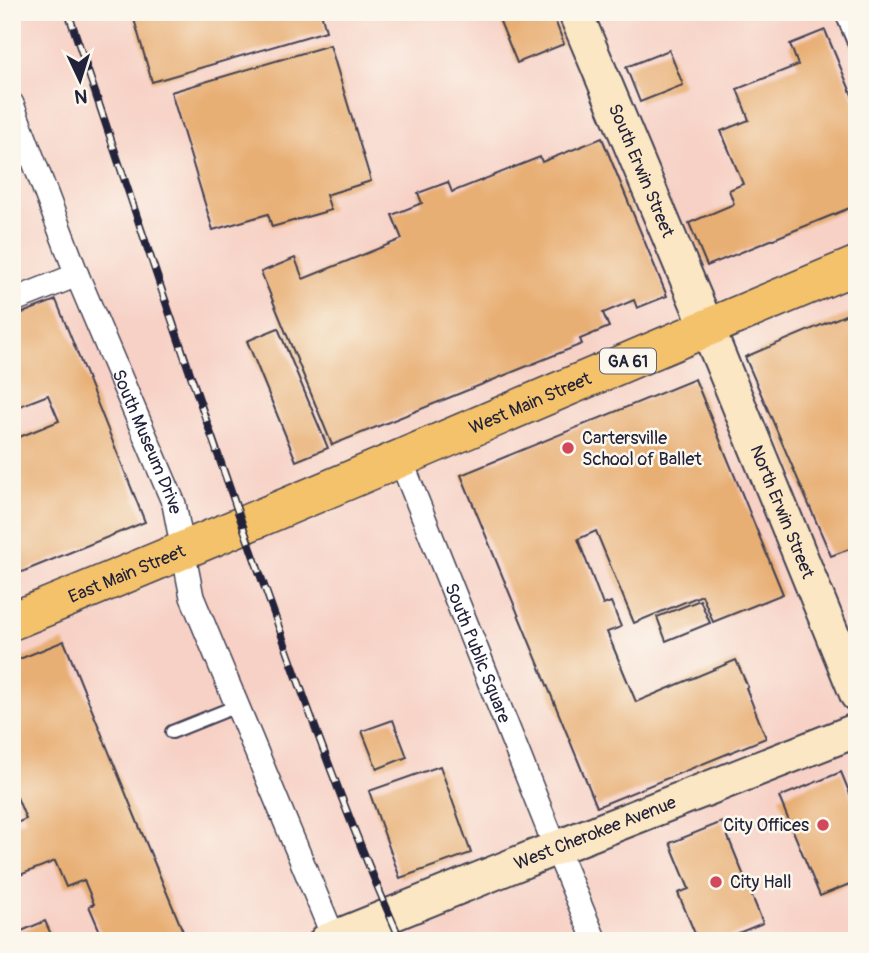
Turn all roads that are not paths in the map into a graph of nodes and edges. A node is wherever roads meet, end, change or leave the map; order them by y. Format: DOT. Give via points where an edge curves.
graph roads {
  1 [pos="575,12"];
  2 [pos="841,12"];
  3 [pos="857,50"];
  4 [pos="12,104"];
  5 [pos="857,264"];
  6 [pos="77,275"];
  7 [pos="12,301"];
  8 [pos="707,327"];
  9 [pos="400,457"];
  10 [pos="242,526"];
  11 [pos="183,552"];
  12 [pos="12,621"];
  13 [pos="857,695"];
  14 [pos="237,706"];
  15 [pos="857,730"];
  16 [pos="172,732"];
  17 [pos="556,848"];
  18 [pos="332,940"];
  19 [pos="595,941"];
  1 -- 8 [label="street, South Erwin Street"];
  2 -- 3 [label="lane"];
  4 -- 6 [label="street, South Museum Drive"];
  5 -- 8 [label="main road, West Main Street / GA 61"];
  6 -- 7 [label="street"];
  6 -- 11 [label="street, South Museum Drive" via="173,504"];
  8 -- 9 [label="main road, West Main Street / GA 61"];
  8 -- 13 [label="street, North Erwin Street"];
  9 -- 10 [label="main road, West Main Street / GA 61"];
  9 -- 17 [label="street, South Public Square"];
  10 -- 11 [label="main road, East Main Street / GA 61"];
  11 -- 12 [label="main road, East Main Street / GA 61"];
  11 -- 14 [label="street, South Museum Drive" via="192,597"];
  14 -- 16 [label="lane"];
  14 -- 18 [label="street, South Museum Drive"];
  15 -- 17 [label="street, West Cherokee Avenue"];
  17 -- 18 [label="street, West Cherokee Avenue"];
  17 -- 19 [label="street, South Public Square"];
}
